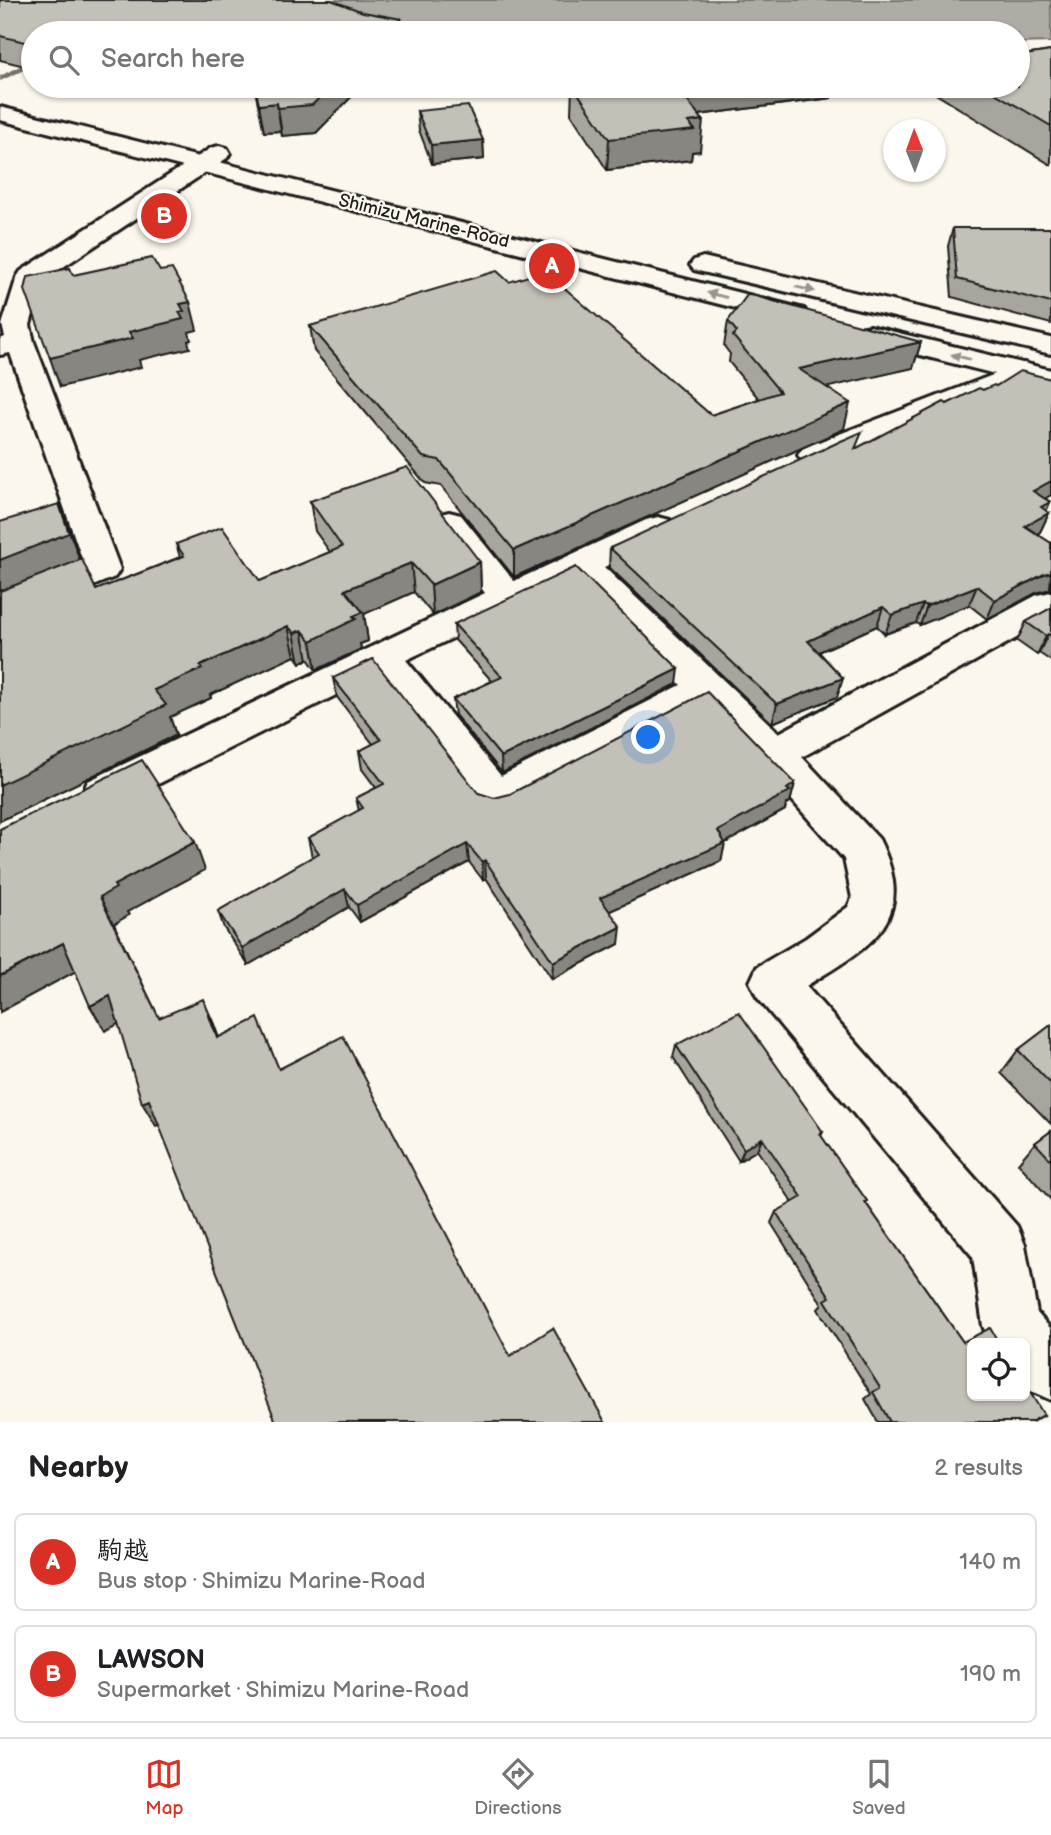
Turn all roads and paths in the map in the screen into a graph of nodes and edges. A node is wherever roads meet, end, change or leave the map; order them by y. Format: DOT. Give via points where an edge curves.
graph roads {
  1 [pos="0,97"];
  2 [pos="0,113"];
  3 [pos="210,159"];
  4 [pos="595,240"];
  5 [pos="675,259"];
  6 [pos="821,321"];
  7 [pos="848,328"];
  8 [pos="10,345"];
  9 [pos="1051,346"];
  10 [pos="1038,376"];
  11 [pos="788,467"];
  12 [pos="428,495"];
  13 [pos="690,513"];
  14 [pos="581,564"];
  15 [pos="508,598"];
  16 [pos="1050,604"];
  17 [pos="0,612"];
  18 [pos="382,656"];
  19 [pos="707,689"];
  20 [pos="775,754"];
  21 [pos="74,807"];
  22 [pos="1051,1371"];
  1 -- 3 [label="main road, Shimizu Marine-Road"];
  2 -- 3 [label="main road, Shimizu Marine-Road"];
  3 -- 4 [label="main road, Shimizu Marine-Road"];
  6 -- 3 [label="main road, Shimizu Marine-Road, one-way"];
  3 -- 8 [label="main road" via="30,277"];
  5 -- 9 [label="main road, one-way"];
  10 -- 7 [label="main road, one-way"];
  8 -- 17 [label="main road" via="103,569"];
  10 -- 11 [label="main road" via="824,450"];
  12 -- 15 [label="main road"];
  13 -- 14 [label="main road"];
  14 -- 15 [label="main road"];
  14 -- 19 [label="main road"];
  15 -- 18 [label="main road"];
  16 -- 20 [label="main road"];
  18 -- 19 [label="main road" via="495,798"];
  18 -- 21 [label="main road"];
  19 -- 20 [label="main road"];
  20 -- 22 [label="main road" via="864,852 874,898 865,920 773,982 998,1245 1011,1326"];
}
